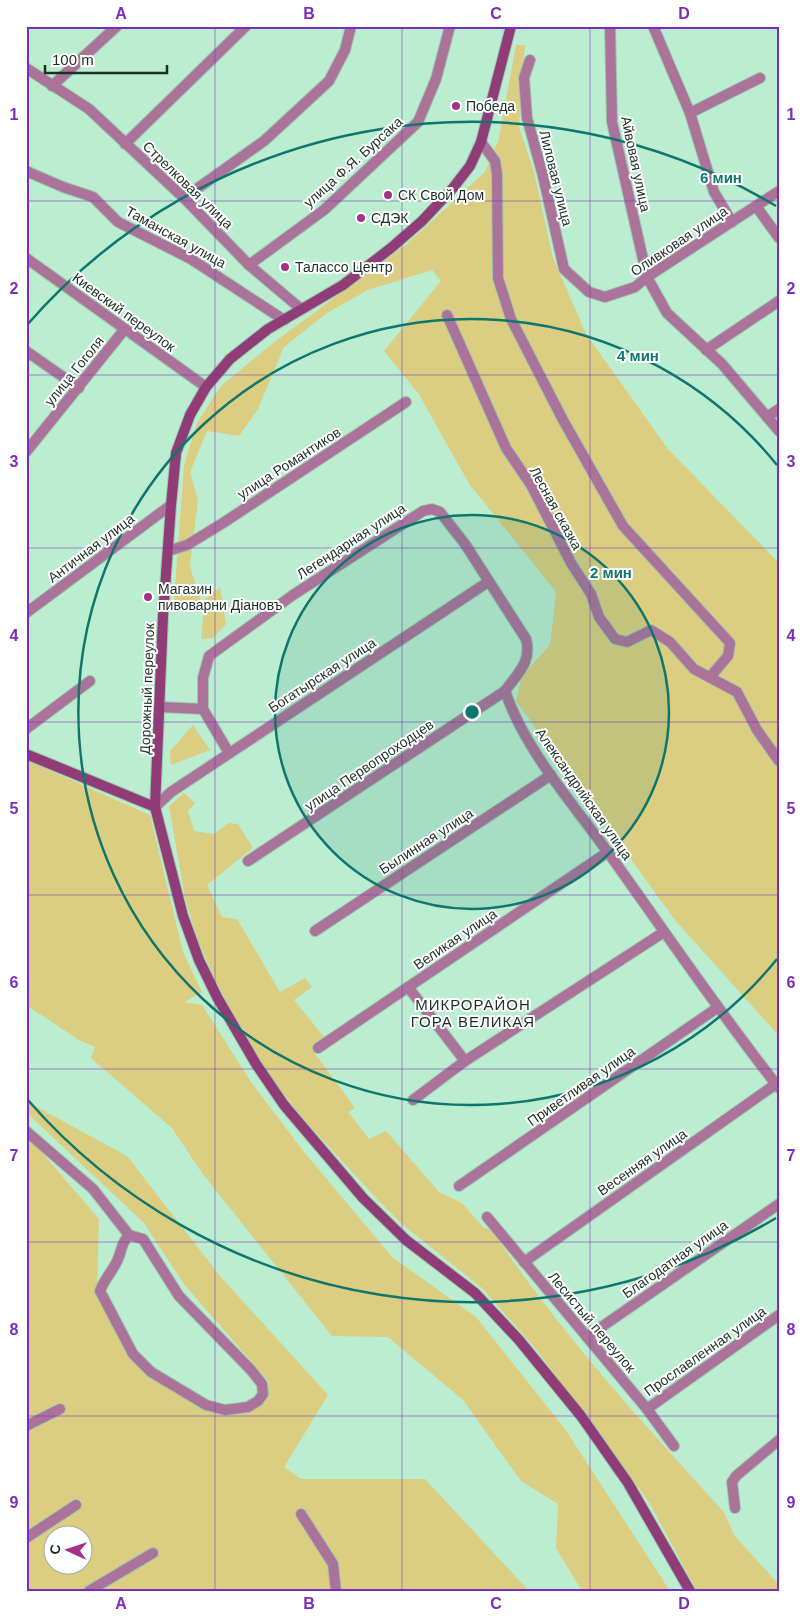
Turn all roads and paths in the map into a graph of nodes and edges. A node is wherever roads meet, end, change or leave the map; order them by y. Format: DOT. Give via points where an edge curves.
graph roads {
  1 [pos="117,26"];
  2 [pos="246,26"];
  3 [pos="351,26"];
  4 [pos="450,26"];
  5 [pos="511,26"];
  6 [pos="610,26"];
  7 [pos="653,26"];
  8 [pos="530,60"];
  9 [pos="26,68"];
  10 [pos="760,78"];
  11 [pos="52,86"];
  12 [pos="690,113"];
  13 [pos="481,142"];
  14 [pos="125,144"];
  15 [pos="26,171"];
  16 [pos="779,191"];
  17 [pos="184,198"];
  18 [pos="756,206"];
  19 [pos="732,222"];
  20 [pos="779,238"];
  21 [pos="26,258"];
  22 [pos="250,265"];
  23 [pos="647,277"];
  24 [pos="589,292"];
  25 [pos="779,300"];
  26 [pos="301,309"];
  27 [pos="447,315"];
  28 [pos="284,320"];
  29 [pos="124,330"];
  30 [pos="706,350"];
  31 [pos="26,351"];
  32 [pos="206,387"];
  33 [pos="79,388"];
  34 [pos="406,402"];
  35 [pos="779,409"];
  36 [pos="767,417"];
  37 [pos="779,431"];
  38 [pos="26,452"];
  39 [pos="171,505"];
  40 [pos="168,551"];
  41 [pos="488,582"];
  42 [pos="26,613"];
  43 [pos="710,677"];
  44 [pos="90,680"];
  45 [pos="505,691"];
  46 [pos="159,707"];
  47 [pos="203,709"];
  48 [pos="26,729"];
  49 [pos="229,753"];
  50 [pos="26,754"];
  51 [pos="779,761"];
  52 [pos="551,775"];
  53 [pos="155,808"];
  54 [pos="608,852"];
  55 [pos="248,861"];
  56 [pos="315,931"];
  57 [pos="664,932"];
  58 [pos="408,987"];
  59 [pos="717,1008"];
  60 [pos="318,1048"];
  61 [pos="466,1061"];
  62 [pos="777,1086"];
  63 [pos="413,1100"];
  64 [pos="26,1131"];
  65 [pos="460,1186"];
  66 [pos="779,1204"];
  67 [pos="487,1217"];
  68 [pos="129,1235"];
  69 [pos="524,1262"];
  70 [pos="779,1315"];
  71 [pos="587,1337"];
  72 [pos="647,1409"];
  73 [pos="60,1410"];
  74 [pos="26,1426"];
  75 [pos="779,1440"];
  76 [pos="674,1446"];
  77 [pos="76,1505"];
  78 [pos="735,1508"];
  79 [pos="301,1514"];
  80 [pos="26,1538"];
  81 [pos="153,1553"];
  82 [pos="89,1591"];
  83 [pos="336,1591"];
  84 [pos="690,1591"];
  1 -- 11 [label="street"];
  2 -- 14 [label="street"];
  3 -- 17 [label="street" via="345,50 329,81 256,147"];
  4 -- 22 [label="street, улица Ф.Я. Бурсака" via="436,79 418,122 324,210"];
  5 -- 13 [label="main road, Дорожный переулок"];
  6 -- 23 [label="street, Айвовая улица" via="612,122"];
  7 -- 12 [label="street"];
  8 -- 24 [label="street, Лиловая улица" via="524,78 527,118 564,269"];
  9 -- 11 [label="street, Стрелковая улица"];
  10 -- 12 [label="street"];
  11 -- 14 [label="street, Стрелковая улица" via="89,109"];
  12 -- 19 [label="street" via="714,192"];
  13 -- 26 [label="main road, Дорожный переулок" via="470,166 422,221 343,285"];
  13 -- 43 [label="street" via="495,161 498,278 511,319 623,526 730,643 728,656"];
  14 -- 17 [label="street, Стрелковая улица"];
  15 -- 28 [label="street, Таманская улица" via="93,197 118,222 192,259"];
  16 -- 18 [label="street, Оливковая улица"];
  17 -- 22 [label="street, Стрелковая улица"];
  18 -- 19 [label="street, Оливковая улица"];
  18 -- 20 [label="street"];
  19 -- 23 [label="street, Оливковая улица"];
  21 -- 29 [label="street, Киевский переулок"];
  22 -- 26 [label="street, Стрелковая улица"];
  23 -- 24 [label="street, Оливковая улица" via="635,288 605,297"];
  23 -- 30 [label="street, Айвовая улица" via="667,313"];
  25 -- 30 [label="street"];
  26 -- 28 [label="main road, Дорожный переулок"];
  27 -- 43 [label="street, Лесная сказка" via="506,448 531,485 571,563 591,594 599,617 615,639 627,642 651,630 670,642 694,669"];
  28 -- 32 [label="main road, Дорожный переулок" via="230,359"];
  29 -- 32 [label="street, Киевский переулок"];
  29 -- 33 [label="street, улица Гоголя"];
  30 -- 36 [label="street, Айвовая улица"];
  31 -- 33 [label="street"];
  32 -- 39 [label="main road, Дорожный переулок" via="190,415 176,453"];
  33 -- 38 [label="street, улица Гоголя"];
  34 -- 40 [label="street, улица Романтиков" via="187,545"];
  35 -- 36 [label="street"];
  36 -- 37 [label="street, Айвовая улица"];
  39 -- 40 [label="main road, Дорожный переулок"];
  39 -- 42 [label="street, Античная улица"];
  40 -- 46 [label="main road, Дорожный переулок"];
  41 -- 45 [label="street" via="526,638 529,651 526,662"];
  41 -- 47 [label="street, Легендарная улица" via="440,512 423,511 293,595 209,656 203,678"];
  41 -- 49 [label="street, Богатырская улица"];
  43 -- 51 [label="street, Лесная сказка" via="737,692"];
  44 -- 48 [label="street"];
  45 -- 52 [label="street, Александрийская улица" via="512,713"];
  45 -- 55 [label="street, улица Первопроходцев"];
  46 -- 47 [label="street"];
  46 -- 53 [label="main road, Дорожный переулок"];
  47 -- 49 [label="street"];
  49 -- 53 [label="street, Богатырская улица" via="171,792"];
  50 -- 53 [label="main road"];
  52 -- 54 [label="street, Александрийская улица"];
  52 -- 56 [label="street, Былинная улица"];
  53 -- 84 [label="main road, Дорожный переулок" via="183,916 199,960 256,1064 284,1105 363,1198 406,1240 475,1293 519,1340 581,1416 628,1483"];
  54 -- 57 [label="street, Александрийская улица"];
  54 -- 58 [label="street, Великая улица"];
  57 -- 59 [label="street, Александрийская улица"];
  57 -- 61 [label="street"];
  58 -- 60 [label="street, Великая улица"];
  58 -- 61 [label="street"];
  59 -- 62 [label="street, Александрийская улица"];
  59 -- 65 [label="street, Приветливая улица"];
  61 -- 63 [label="street"];
  62 -- 69 [label="street, Весенняя улица"];
  64 -- 68 [label="street" via="94,1189"];
  66 -- 71 [label="street, Благодатная улица"];
  67 -- 69 [label="street, Лесистый переулок"];
  68 -- 68 [label="street" via="143,1239 179,1296 262,1384 263,1394 258,1401 248,1407 225,1410 206,1405 152,1372 133,1354 100,1291"];
  69 -- 71 [label="street, Лесистый переулок"];
  70 -- 72 [label="street, Прославленная улица"];
  71 -- 72 [label="street, Лесистый переулок"];
  72 -- 76 [label="street, Лесистый переулок"];
  73 -- 74 [label="street"];
  75 -- 78 [label="street" via="732,1482"];
  77 -- 80 [label="street"];
  79 -- 83 [label="street" via="333,1564"];
  81 -- 82 [label="street"];
}
